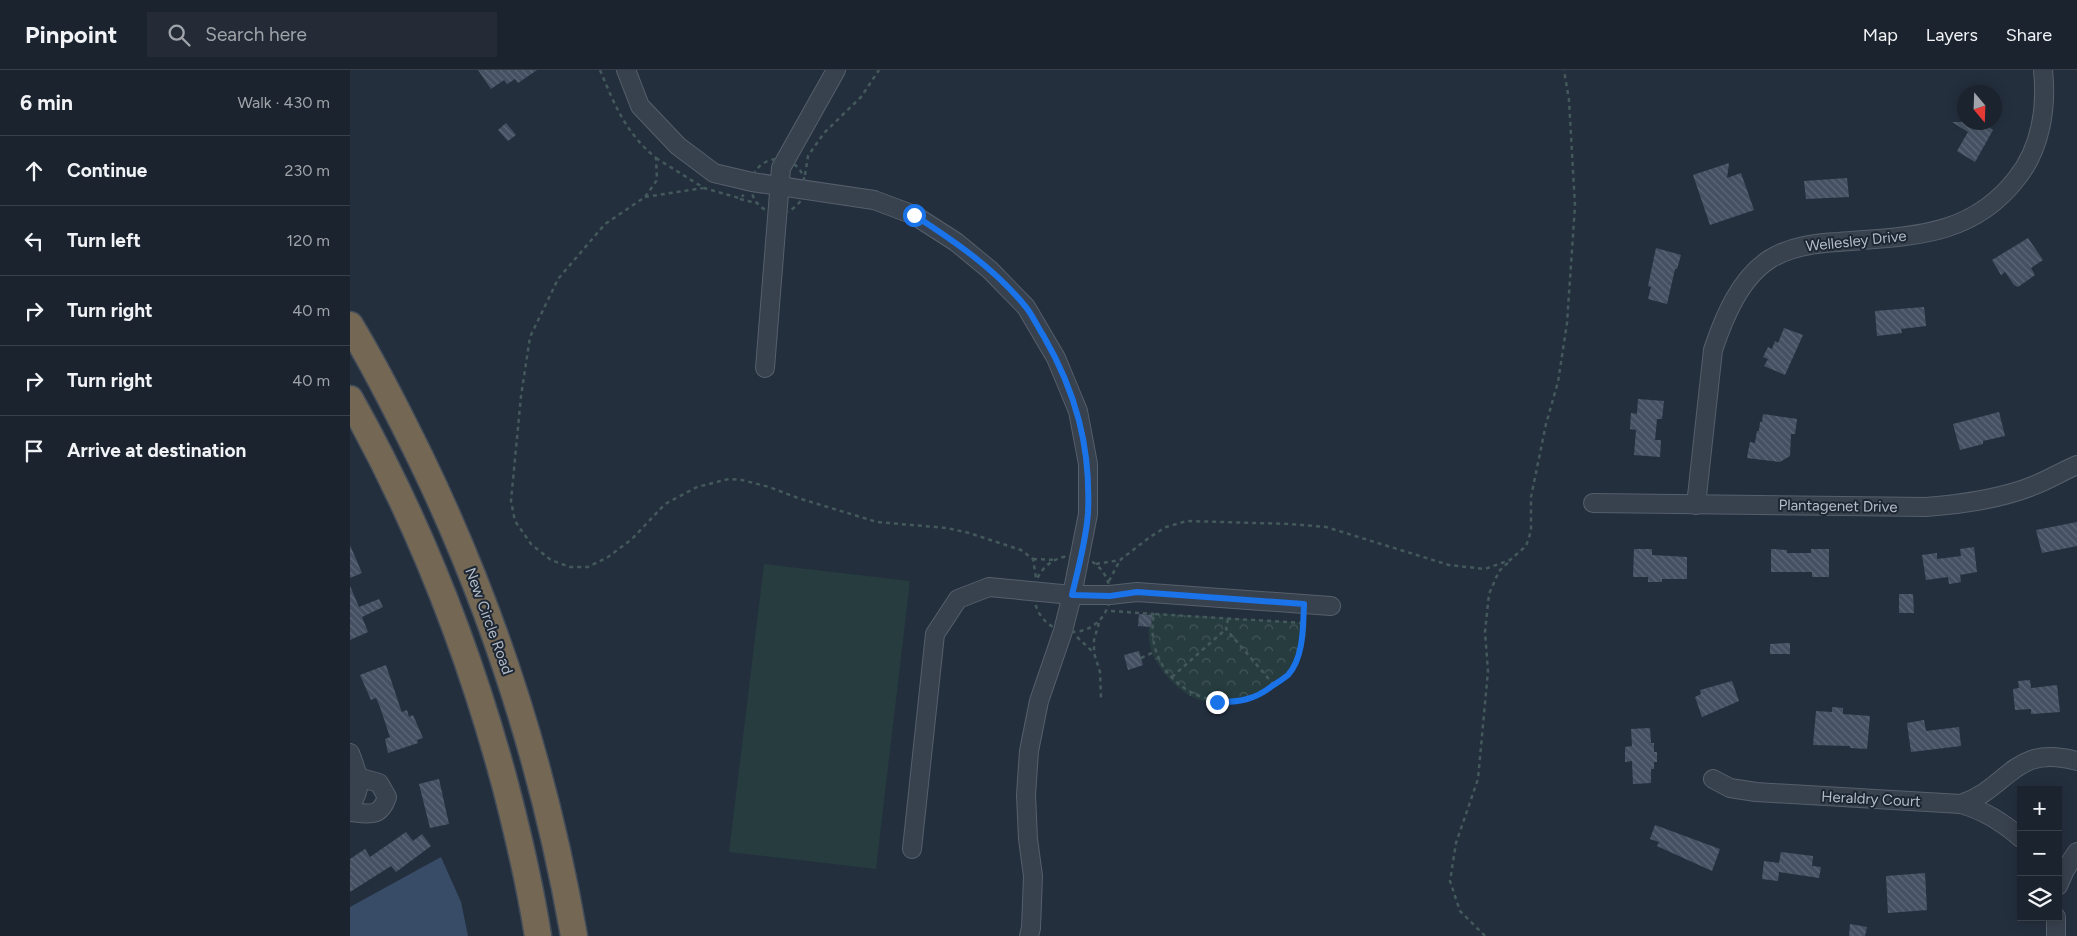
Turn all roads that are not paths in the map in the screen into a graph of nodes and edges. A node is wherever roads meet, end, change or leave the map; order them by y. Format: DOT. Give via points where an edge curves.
graph roads {
  1 [pos="626,70"];
  2 [pos="836,70"];
  3 [pos="2043,70"];
  4 [pos="778,186"];
  5 [pos="350,326"];
  6 [pos="765,368"];
  7 [pos="350,399"];
  8 [pos="2077,465"];
  9 [pos="1593,503"];
  10 [pos="1696,505"];
  11 [pos="1072,595"];
  12 [pos="1331,606"];
  13 [pos="350,753"];
  14 [pos="2077,761"];
  15 [pos="358,777"];
  16 [pos="1713,779"];
  17 [pos="1961,804"];
  18 [pos="350,806"];
  19 [pos="350,812"];
  20 [pos="2017,835"];
  21 [pos="912,849"];
  22 [pos="2077,852"];
  23 [pos="2062,877"];
  24 [pos="2056,921"];
  25 [pos="538,936"];
  26 [pos="574,936"];
  27 [pos="1029,936"];
  28 [pos="2056,936"];
  1 -- 4 [label="street" via="640,106 678,146 714,173"];
  2 -- 4 [label="street" via="781,168"];
  3 -- 10 [label="street, Wellesley Drive" via="2042,118 2033,152 2014,182 1974,218 1932,233 1804,245 1771,258 1747,279 1713,350"];
  4 -- 6 [label="street"];
  4 -- 11 [label="street" via="874,200 914,215 956,242 990,270 1026,307 1056,358 1078,411 1088,464 1088,514"];
  5 -- 26 [label="highway, New Circle Road" via="438,493 498,640 547,805"];
  7 -- 25 [label="highway" via="376,444 452,619 496,751 520,841"];
  8 -- 10 [label="street, Plantagenet Drive" via="2035,485 1957,505"];
  9 -- 10 [label="street, Plantagenet Drive"];
  11 -- 12 [label="street" via="1110,596 1137,592"];
  11 -- 21 [label="street" via="989,587 958,599 934,634"];
  11 -- 27 [label="street" via="1039,701 1029,751 1026,795 1033,876"];
  13 -- 15 [label="street"];
  14 -- 17 [label="street" via="2041,757 2026,762 2013,768 1974,799"];
  15 -- 18 [label="street" via="358,793"];
  15 -- 19 [label="street" via="379,782 388,797 379,812"];
  16 -- 17 [label="street, Heraldry Court" via="1730,788 1756,792"];
  17 -- 20 [label="street, Heraldry Court" via="1996,818"];
  22 -- 23 [label="street"];
  24 -- 28 [label="street"];
}
